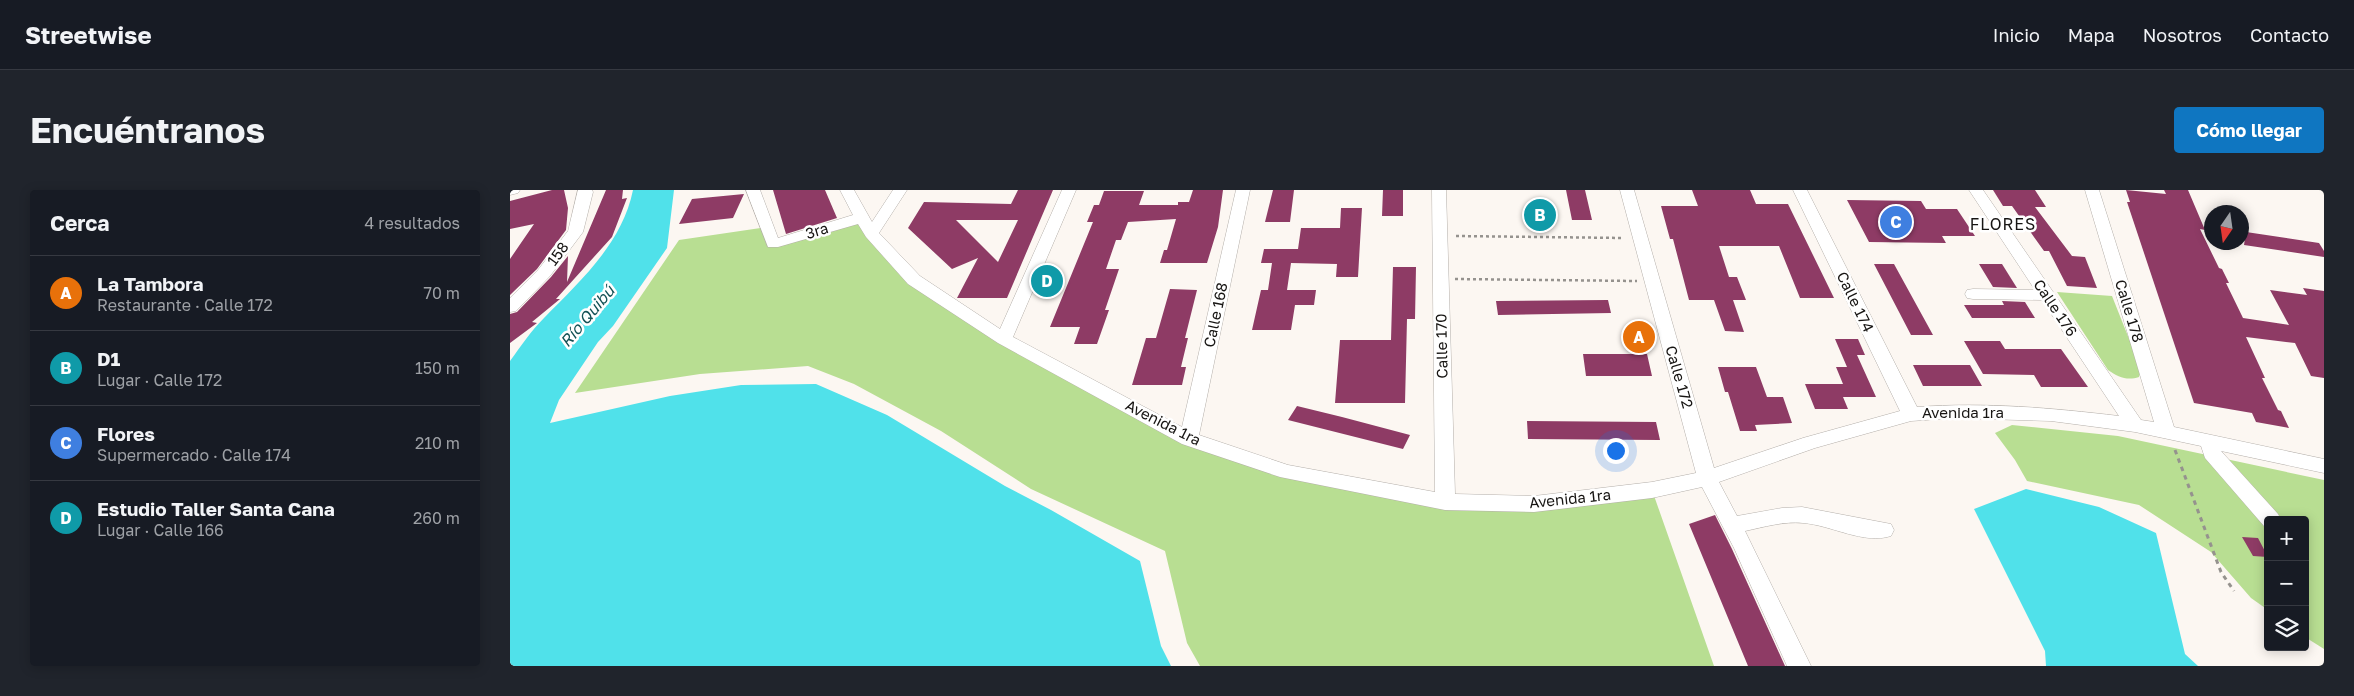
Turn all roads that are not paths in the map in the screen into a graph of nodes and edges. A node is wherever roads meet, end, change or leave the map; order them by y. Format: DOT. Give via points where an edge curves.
graph roads {
  1 [pos="584,190"];
  2 [pos="752,190"];
  3 [pos="847,190"];
  4 [pos="900,190"];
  5 [pos="1069,190"];
  6 [pos="1244,190"];
  7 [pos="1439,190"];
  8 [pos="1627,190"];
  9 [pos="1800,190"];
  10 [pos="1976,190"];
  11 [pos="2092,190"];
  12 [pos="866,226"];
  13 [pos="1973,294"];
  14 [pos="2047,295"];
  15 [pos="510,306"];
  16 [pos="1004,339"];
  17 [pos="1911,414"];
  18 [pos="2135,425"];
  19 [pos="2167,432"];
  20 [pos="1190,440"];
  21 [pos="2209,442"];
  22 [pos="2324,466"];
  23 [pos="1707,478"];
  24 [pos="1446,502"];
  25 [pos="2267,516"];
  26 [pos="1732,525"];
  27 [pos="1884,530"];
  28 [pos="1799,666"];
  1 -- 15 [label="street, 158" via="575,232 544,274"];
  2 -- 12 [label="street, 3ra" via="773,244"];
  3 -- 12 [label="street, Avenida 1ra"];
  4 -- 12 [label="street"];
  5 -- 16 [label="street"];
  6 -- 20 [label="street, Calle 168"];
  7 -- 24 [label="street, Calle 170"];
  8 -- 23 [label="street, Calle 172"];
  9 -- 17 [label="street, Calle 174"];
  10 -- 14 [label="street, Calle 176"];
  11 -- 19 [label="street, Calle 178"];
  12 -- 16 [label="street, Avenida 1ra" via="914,280"];
  13 -- 14 [label="street"];
  14 -- 18 [label="street, Calle 176"];
  16 -- 20 [label="street, Avenida 1ra"];
  17 -- 18 [label="street, Avenida 1ra" via="1954,411 2051,414"];
  17 -- 23 [label="street, Avenida 1ra" via="1810,443"];
  18 -- 19 [label="street, Avenida 1ra"];
  19 -- 21 [label="street, Avenida 1ra"];
  20 -- 24 [label="street, Avenida 1ra" via="1287,472"];
  21 -- 22 [label="street, Avenida 1ra"];
  21 -- 25 [label="street" via="2212,453"];
  23 -- 24 [label="street, Avenida 1ra" via="1652,490 1534,504"];
  23 -- 26 [label="street, Calle 172"];
  26 -- 27 [label="lane" via="1790,515 1811,516 1866,530"];
  26 -- 28 [label="street, Calle 172"];
}
